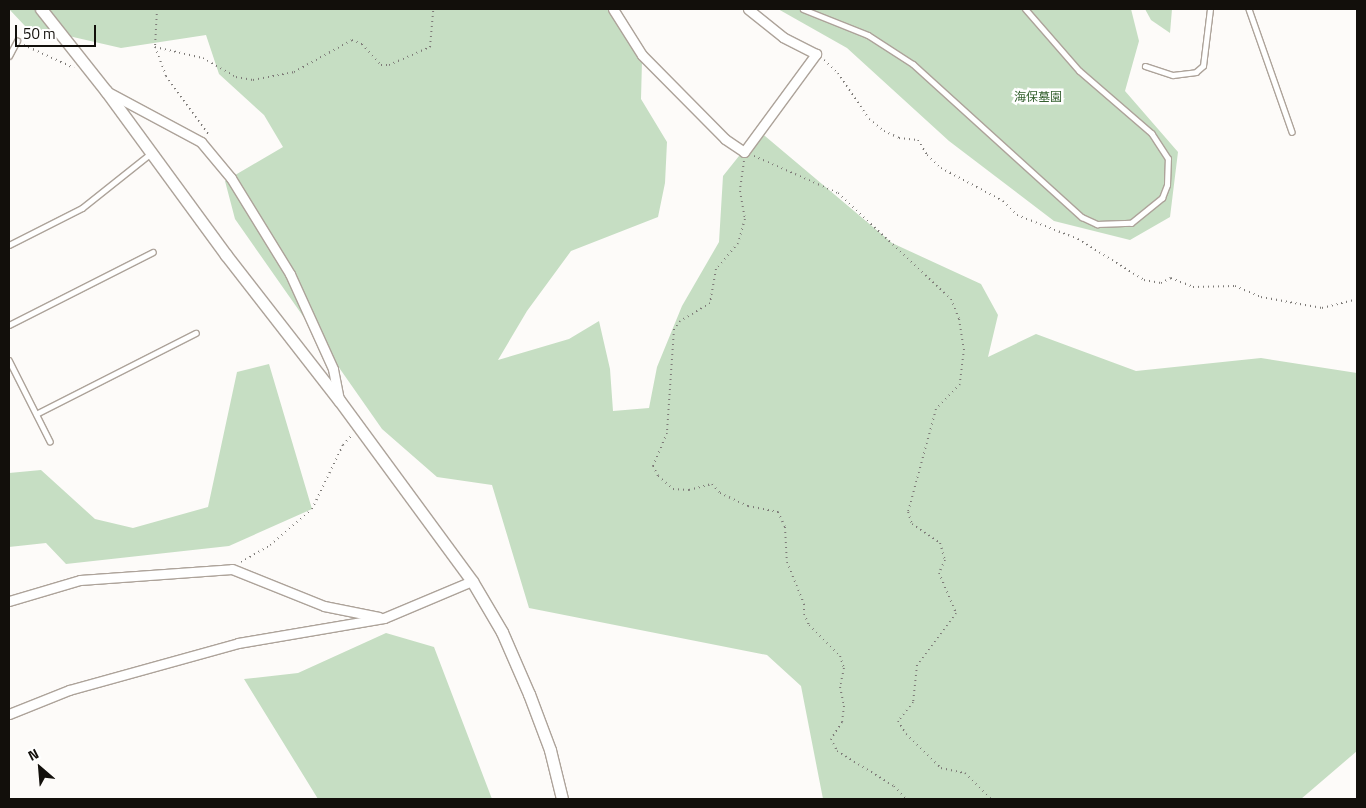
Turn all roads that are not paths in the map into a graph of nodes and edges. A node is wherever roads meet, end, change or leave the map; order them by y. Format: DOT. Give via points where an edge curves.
graph roads {
  1 [pos="41,9"];
  2 [pos="613,9"];
  3 [pos="748,9"];
  4 [pos="803,9"];
  5 [pos="1025,9"];
  6 [pos="1210,9"];
  7 [pos="1249,9"];
  8 [pos="17,41"];
  9 [pos="9,56"];
  10 [pos="1145,66"];
  11 [pos="106,91"];
  12 [pos="1292,132"];
  13 [pos="151,153"];
  14 [pos="9,245"];
  15 [pos="153,252"];
  16 [pos="9,325"];
  17 [pos="196,333"];
  18 [pos="9,360"];
  19 [pos="339,400"];
  20 [pos="36,414"];
  21 [pos="50,442"];
  22 [pos="472,581"];
  23 [pos="9,602"];
  24 [pos="384,618"];
  25 [pos="9,714"];
  26 [pos="562,799"];
  1 -- 11 [label="street"];
  2 -- 3 [label="street" via="642,55 725,139 744,152 816,54 784,36"];
  4 -- 5 [label="lane" via="868,35 913,64 1082,217 1096,224 1130,224 1162,198 1167,185 1168,159 1152,134 1079,71"];
  6 -- 10 [label="lane" via="1202,66 1196,72 1173,76"];
  7 -- 12 [label="lane"];
  8 -- 9 [label="lane"];
  11 -- 13 [label="street"];
  11 -- 19 [label="street" via="201,142 230,178 290,274 333,369"];
  13 -- 14 [label="lane" via="82,208"];
  13 -- 19 [label="street"];
  15 -- 16 [label="lane"];
  17 -- 20 [label="lane"];
  18 -- 20 [label="lane"];
  19 -- 22 [label="street"];
  20 -- 21 [label="lane"];
  22 -- 24 [label="street"];
  22 -- 26 [label="street" via="502,632 529,694 550,750"];
  23 -- 24 [label="street" via="80,580 232,568 324,606"];
  24 -- 25 [label="street" via="238,643 69,690"];
}
